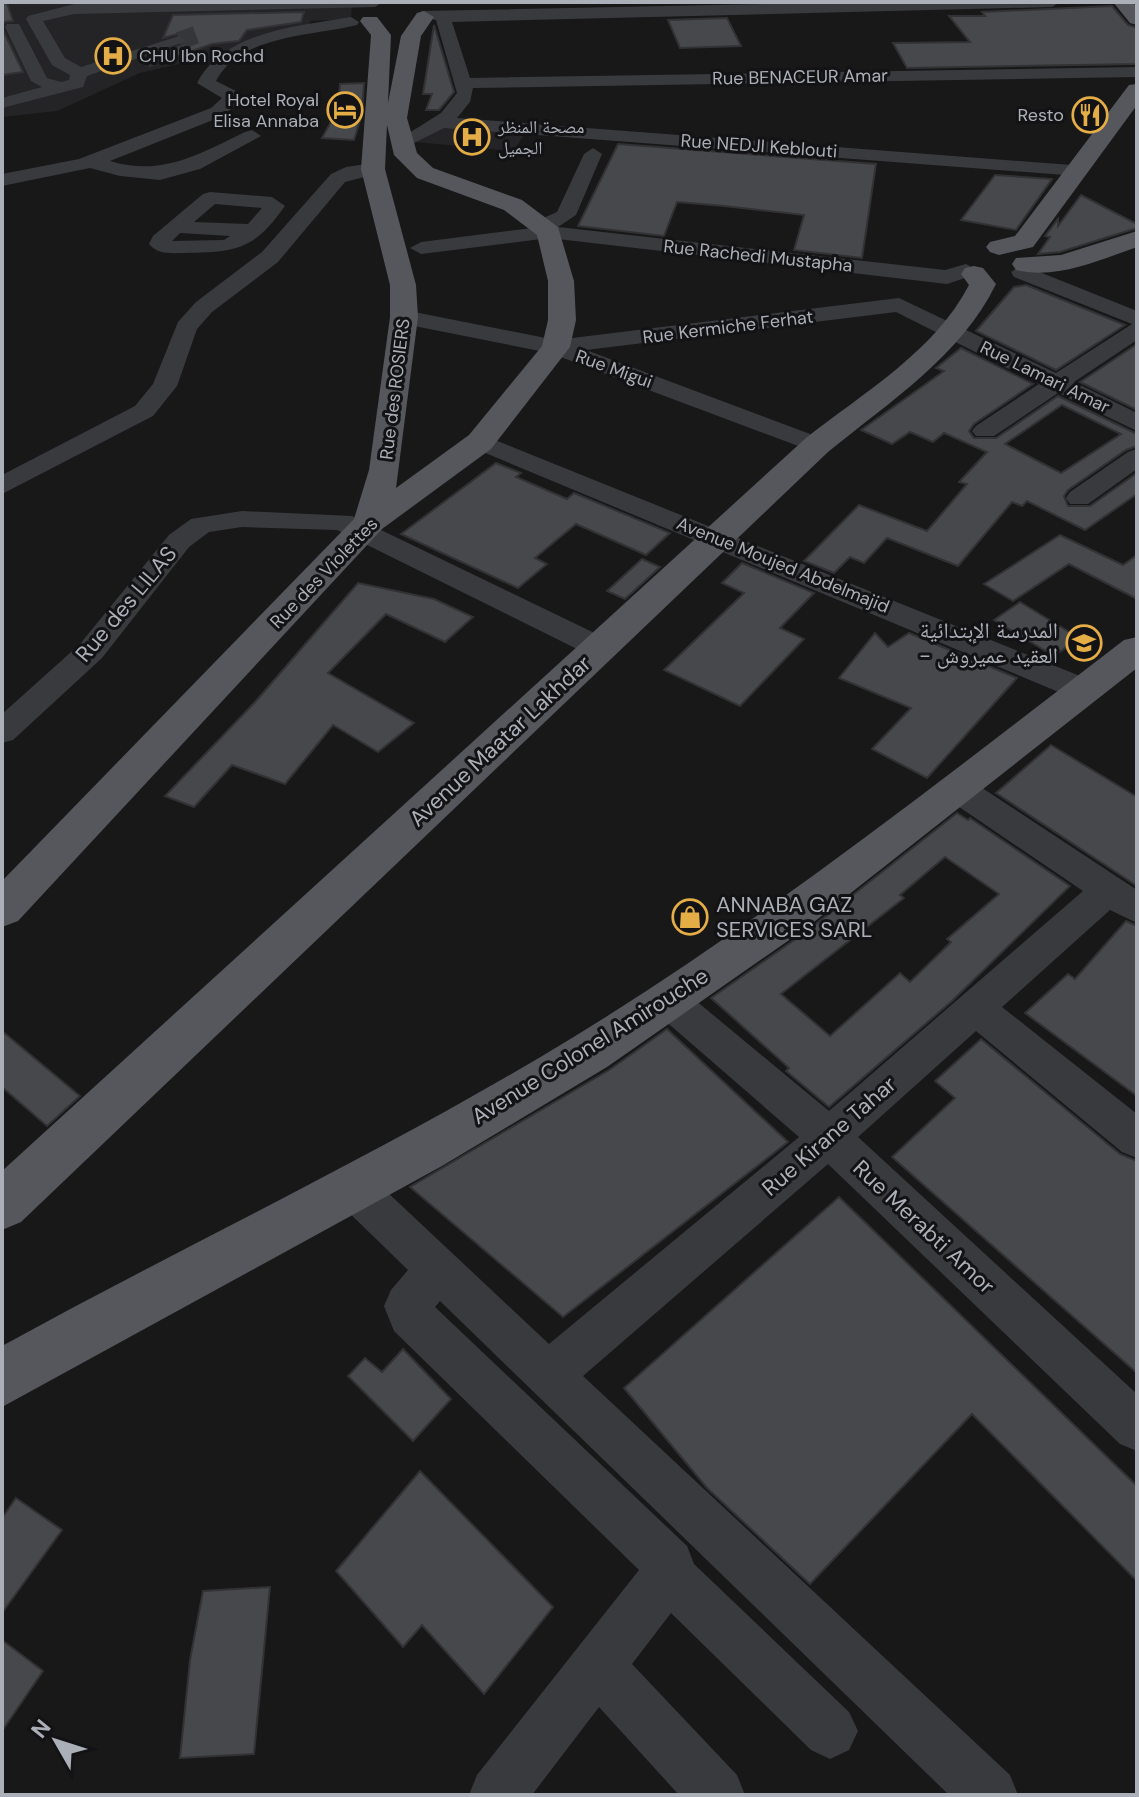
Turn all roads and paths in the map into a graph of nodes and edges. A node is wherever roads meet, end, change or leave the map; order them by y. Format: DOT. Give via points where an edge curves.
graph roads {
  1 [pos="208,2"];
  2 [pos="1052,2"];
  3 [pos="1122,2"];
  4 [pos="846,4"];
  5 [pos="226,5"];
  6 [pos="22,7"];
  7 [pos="426,10"];
  8 [pos="371,11"];
  9 [pos="190,17"];
  10 [pos="1137,19"];
  11 [pos="7,20"];
  12 [pos="252,26"];
  13 [pos="42,27"];
  14 [pos="179,41"];
  15 [pos="1137,72"];
  16 [pos="79,73"];
  17 [pos="463,83"];
  18 [pos="63,88"];
  19 [pos="1137,90"];
  20 [pos="2,103"];
  21 [pos="439,122"];
  22 [pos="252,136"];
  23 [pos="402,143"];
  24 [pos="593,154"];
  25 [pos="95,163"];
  26 [pos="373,169"];
  27 [pos="1078,170"];
  28 [pos="2,180"];
  29 [pos="301,221"];
  30 [pos="260,224"];
  31 [pos="545,228"];
  32 [pos="1137,239"];
  33 [pos="421,248"];
  34 [pos="980,264"];
  35 [pos="1024,268"];
  36 [pos="899,305"];
  37 [pos="404,317"];
  38 [pos="1137,319"];
  39 [pos="1137,330"];
  40 [pos="953,332"];
  41 [pos="556,347"];
  42 [pos="1057,384"];
  43 [pos="1137,423"];
  44 [pos="985,431"];
  45 [pos="480,442"];
  46 [pos="817,445"];
  47 [pos="1137,457"];
  48 [pos="2,486"];
  49 [pos="1079,498"];
  50 [pos="366,527"];
  51 [pos="718,537"];
  52 [pos="600,648"];
  53 [pos="1136,651"];
  54 [pos="1084,690"];
  55 [pos="2,732"];
  56 [pos="958,789"];
  57 [pos="1122,900"];
  58 [pos="2,909"];
  59 [pos="669,1001"];
  60 [pos="975,1008"];
  61 [pos="829,1137"];
  62 [pos="1137,1139"];
  63 [pos="354,1189"];
  64 [pos="2,1205"];
  65 [pos="438,1270"];
  66 [pos="547,1376"];
  67 [pos="2,1378"];
  68 [pos="1137,1427"];
  69 [pos="668,1574"];
  70 [pos="597,1666"];
  71 [pos="830,1731"];
  72 [pos="497,1795"];
  73 [pos="717,1795"];
  74 [pos="990,1795"];
  1 -- 5 [label="street"];
  2 -- 4 [label="street"];
  3 -- 10 [label="main road"];
  4 -- 7 [label="street"];
  5 -- 8 [label="street"];
  5 -- 13 [label="street" via="74,9 34,19"];
  6 -- 11 [label="street"];
  7 -- 8 [label="main road" via="399,23"];
  7 -- 17 [label="street"];
  7 -- 23 [label="main road" via="411,36 396,118"];
  8 -- 12 [label="street" via="309,24"];
  8 -- 25 [label="street" via="237,53 212,69 206,83 230,95 229,106"];
  8 -- 26 [label="main road, Rue des ROSIERS" via="381,35"];
  9 -- 13 [label="street" via="129,14"];
  11 -- 18 [label="street" via="40,81"];
  13 -- 16 [label="street" via="58,61"];
  14 -- 16 [label="street"];
  15 -- 17 [label="street, Rue BENACEUR Amar"];
  16 -- 18 [label="street" via="77,83"];
  17 -- 21 [label="street" via="463,103"];
  18 -- 20 [label="street"];
  19 -- 27 [label="main road"];
  21 -- 23 [label="street"];
  21 -- 27 [label="street, Rue NEDJI Keblouti"];
  22 -- 25 [label="street" via="156,176 129,175"];
  23 -- 31 [label="main road" via="406,155 425,173 513,205"];
  24 -- 31 [label="street" via="566,215"];
  25 -- 28 [label="street"];
  26 -- 29 [label="street" via="338,178"];
  26 -- 37 [label="main road, Rue des ROSIERS" via="403,285"];
  27 -- 34 [label="main road" via="1024,242"];
  29 -- 30 [label="street"];
  29 -- 48 [label="street" via="270,257 186,327 165,386 144,411"];
  30 -- 30 [label="street" via="275,206 272,203 217,197 204,200 178,227"];
  31 -- 33 [label="street"];
  31 -- 34 [label="street, Rue Rachedi Mustapha" via="947,277"];
  31 -- 41 [label="main road" via="561,281"];
  32 -- 35 [label="main road" via="1063,263"];
  34 -- 35 [label="main road" via="1007,277"];
  34 -- 35 [label="main road" via="1017,254"];
  34 -- 40 [label="main road, Avenue Maatar Lakhdar" via="979,295"];
  35 -- 38 [label="street"];
  36 -- 40 [label="street, Rue Lamari Amar"];
  36 -- 41 [label="street, Rue Kermiche Ferhat"];
  37 -- 41 [label="street, Rue Migui"];
  37 -- 50 [label="main road, Rue des ROSIERS" via="385,470"];
  39 -- 42 [label="street"];
  40 -- 42 [label="street, Rue Lamari Amar"];
  40 -- 46 [label="main road, Avenue Maatar Lakhdar"];
  41 -- 45 [label="main road, Rue des Violettes"];
  41 -- 46 [label="street, Rue Migui"];
  42 -- 43 [label="street, Rue Lamari Amar"];
  42 -- 44 [label="street"];
  45 -- 50 [label="main road, Rue des Violettes"];
  45 -- 51 [label="street, Avenue Moujed Abdelmajid"];
  46 -- 51 [label="main road, Avenue Maatar Lakhdar"];
  47 -- 49 [label="street"];
  50 -- 52 [label="street, Rue des LILAS"];
  50 -- 55 [label="street, Rue des LILAS" via="242,519 201,525 179,541 91,651"];
  50 -- 58 [label="main road, Rue des Violettes"];
  51 -- 52 [label="main road, Avenue Maatar Lakhdar"];
  51 -- 54 [label="street, Avenue Moujed Abdelmajid"];
  52 -- 64 [label="main road, Avenue Maatar Lakhdar"];
  53 -- 54 [label="main road, Avenue Colonel Amirouche"];
  54 -- 56 [label="main road, Avenue Colonel Amirouche"];
  56 -- 57 [label="street"];
  56 -- 59 [label="main road, Avenue Colonel Amirouche"];
  57 -- 60 [label="street, Rue Kirane Tahar"];
  59 -- 61 [label="street, Rue Merabti Amor"];
  59 -- 63 [label="main road, Avenue Colonel Amirouche"];
  60 -- 61 [label="street, Rue Kirane Tahar"];
  60 -- 62 [label="street"];
  61 -- 66 [label="street, Rue Kirane Tahar"];
  61 -- 68 [label="street, Rue Merabti Amor"];
  63 -- 65 [label="street"];
  63 -- 67 [label="main road, Avenue Colonel Amirouche"];
  65 -- 66 [label="street"];
  65 -- 69 [label="street" via="407,1306 410,1315 661,1553 669,1564"];
  66 -- 74 [label="street"];
  69 -- 70 [label="street"];
  69 -- 71 [label="street"];
  70 -- 72 [label="street"];
  70 -- 73 [label="street"];
}
